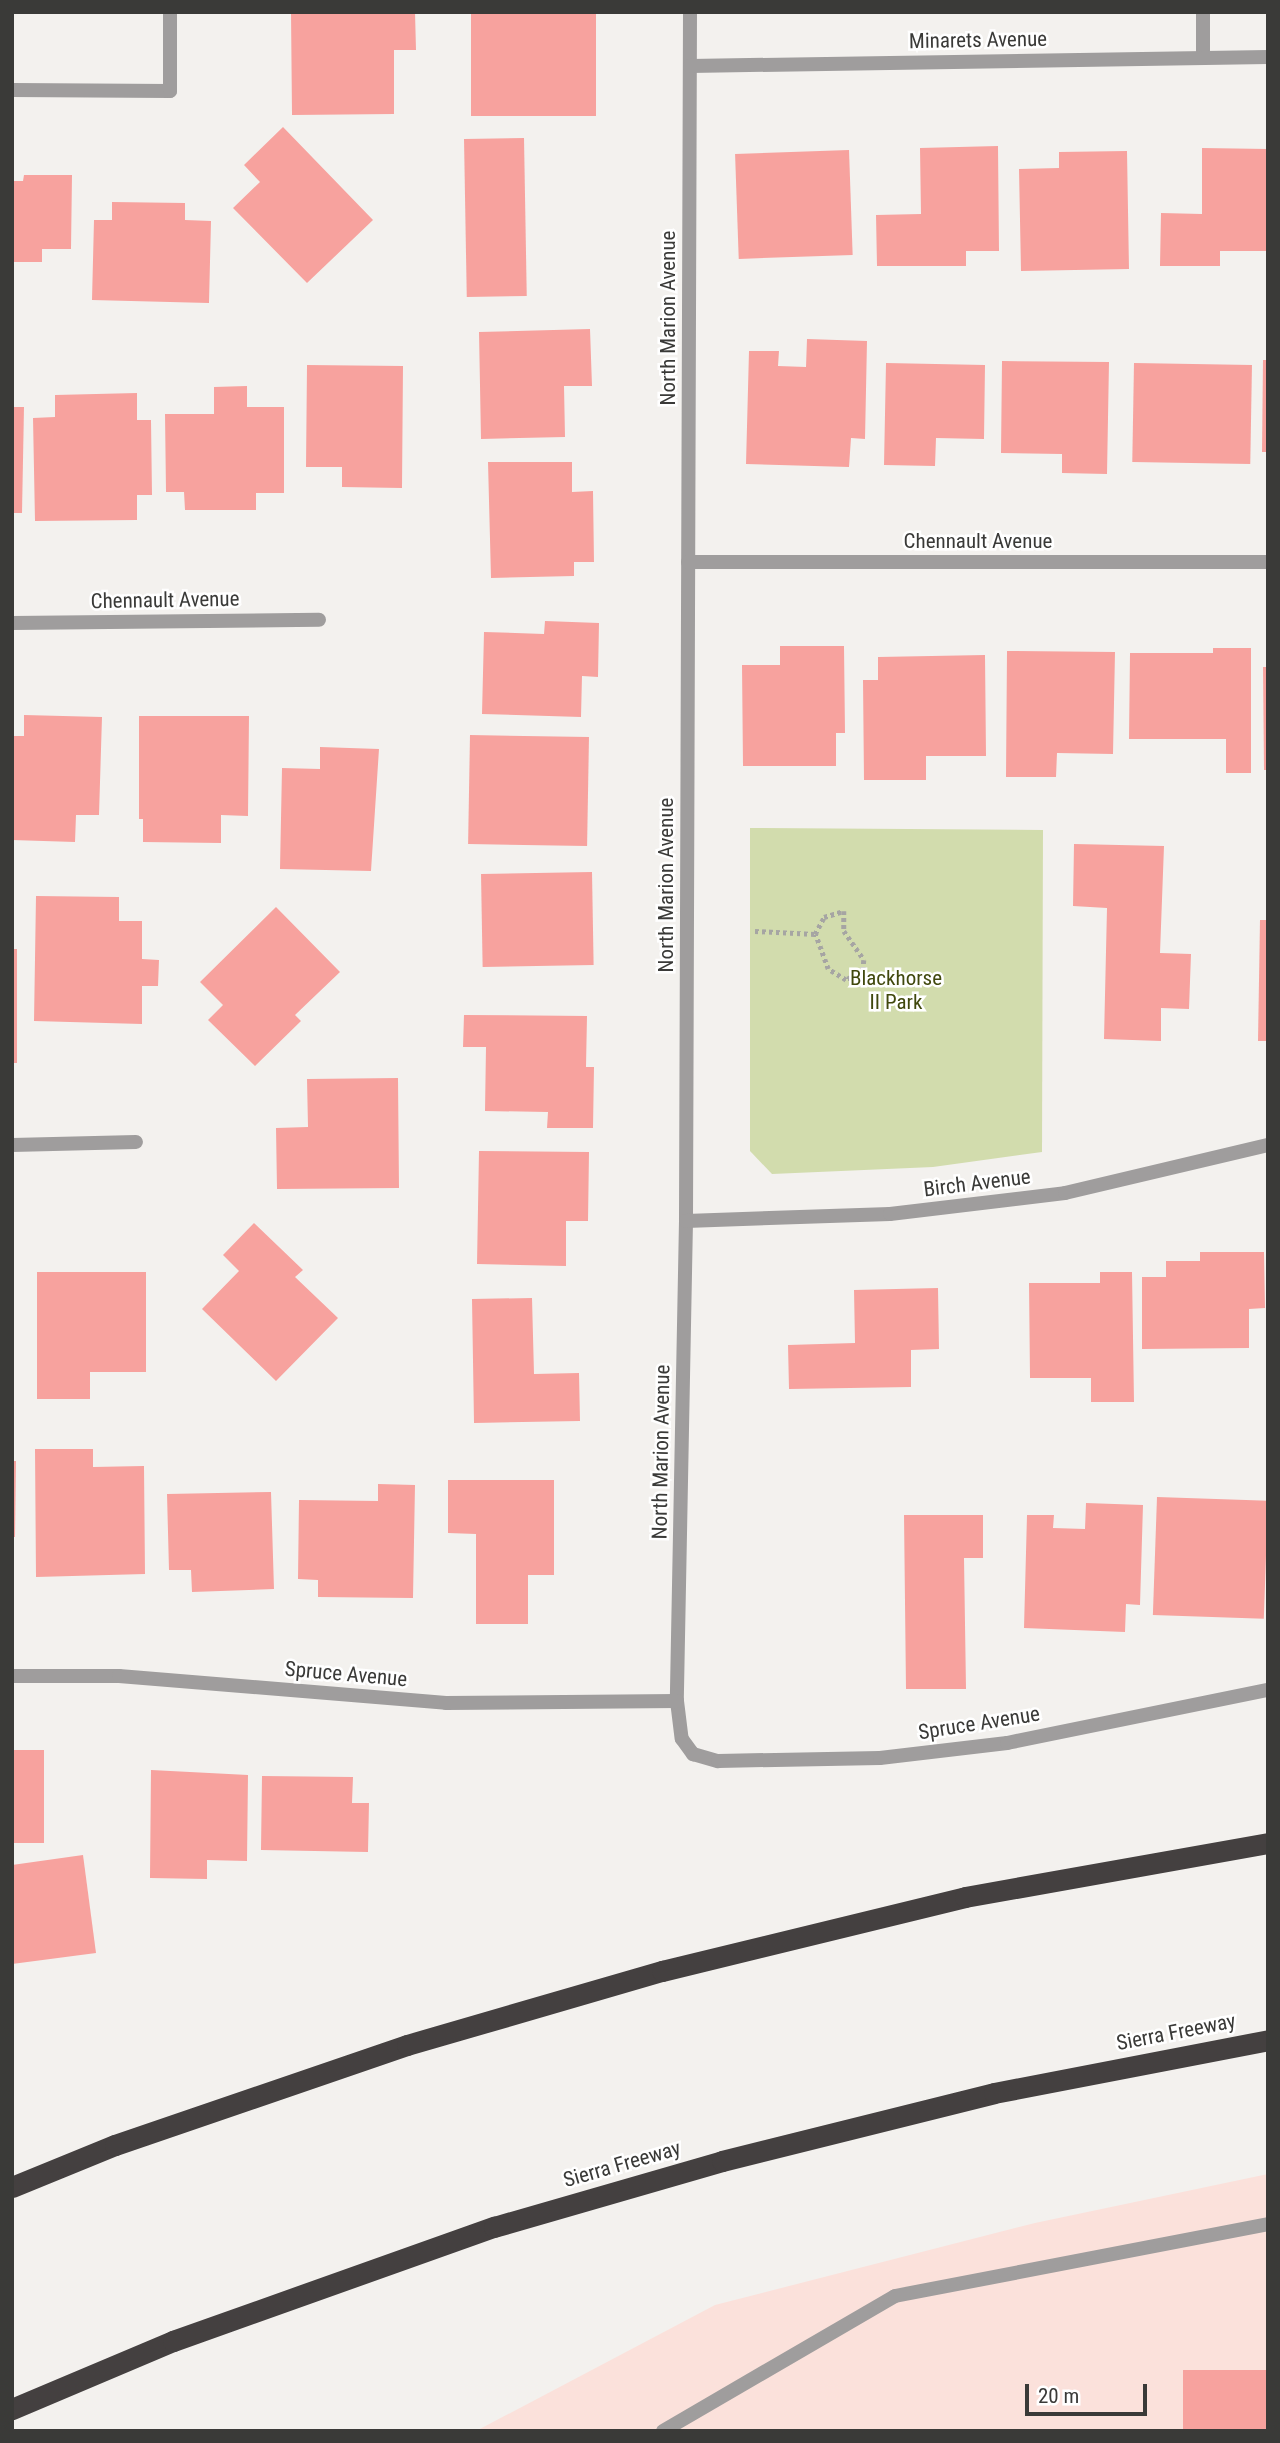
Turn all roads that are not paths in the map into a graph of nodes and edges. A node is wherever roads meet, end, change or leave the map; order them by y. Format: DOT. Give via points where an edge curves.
graph roads {
  1 [pos="170,12"];
  2 [pos="690,12"];
  3 [pos="1203,12"];
  4 [pos="1203,57"];
  5 [pos="1268,57"];
  6 [pos="690,66"];
  7 [pos="12,90"];
  8 [pos="688,562"];
  9 [pos="1268,562"];
  10 [pos="319,620"];
  11 [pos="12,623"];
  12 [pos="136,1142"];
  13 [pos="12,1144"];
  14 [pos="1268,1146"];
  15 [pos="686,1221"];
  16 [pos="12,1676"];
  17 [pos="1268,1690"];
  18 [pos="677,1701"];
  19 [pos="693,1754"];
  20 [pos="1268,1843"];
  21 [pos="1268,2040"];
  22 [pos="12,2187"];
  23 [pos="1268,2224"];
  24 [pos="12,2409"];
  25 [pos="663,2431"];
  1 -- 7 [label="street" via="170,91"];
  2 -- 6 [label="street, North Marion Avenue"];
  3 -- 4 [label="street"];
  4 -- 5 [label="street, Minarets Avenue"];
  4 -- 6 [label="street, Minarets Avenue"];
  6 -- 8 [label="street, North Marion Avenue"];
  8 -- 9 [label="street, Chennault Avenue"];
  8 -- 15 [label="street, North Marion Avenue"];
  10 -- 11 [label="street, Chennault Avenue"];
  12 -- 13 [label="street"];
  14 -- 15 [label="street, Birch Avenue" via="1052,1195 890,1214"];
  15 -- 18 [label="street, North Marion Avenue"];
  16 -- 18 [label="street, Spruce Avenue" via="119,1676 446,1703"];
  17 -- 19 [label="street, Spruce Avenue" via="1007,1743 880,1758 718,1761"];
  18 -- 19 [label="street, North Marion Avenue" via="682,1739"];
  20 -- 22 [label="highway" via="965,1897 662,1971 407,2045 115,2145"];
  21 -- 24 [label="highway, Sierra Freeway" via="994,2093 722,2161 494,2227 173,2341"];
  23 -- 25 [label="street" via="895,2297"];
}
